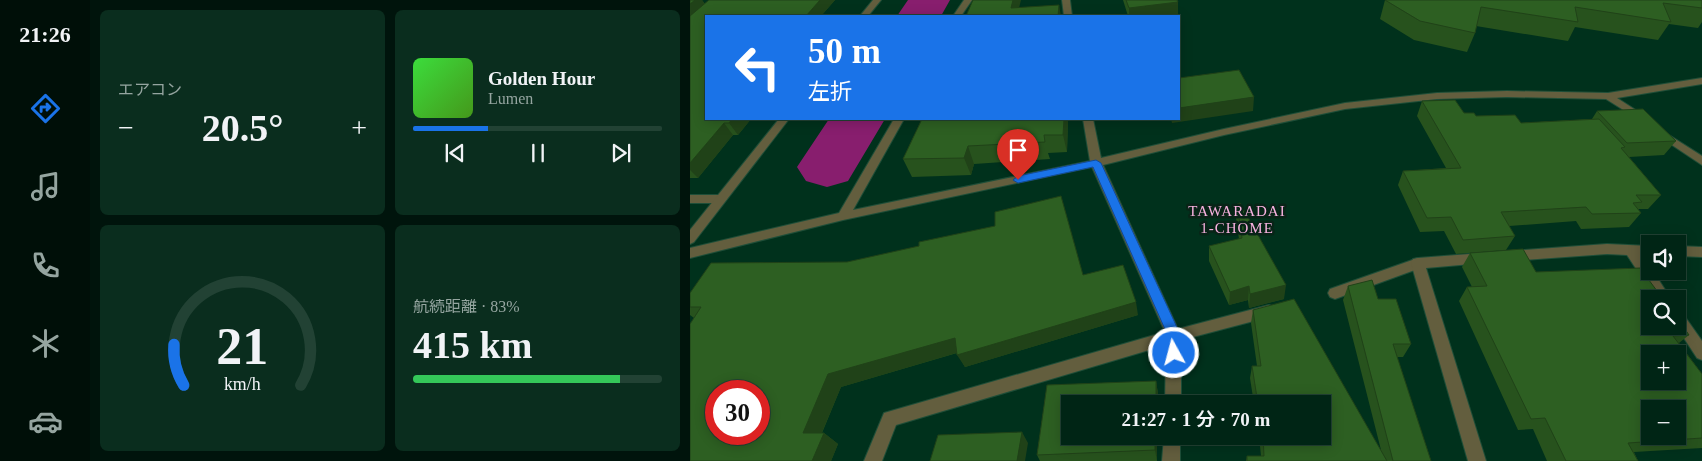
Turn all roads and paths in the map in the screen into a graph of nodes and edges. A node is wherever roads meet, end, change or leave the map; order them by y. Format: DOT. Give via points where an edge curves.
graph roads {
  1 [pos="877,0"];
  2 [pos="968,0"];
  3 [pos="1066,0"];
  4 [pos="865,15"];
  5 [pos="958,15"];
  6 [pos="1068,15"];
  7 [pos="1702,81"];
  8 [pos="1608,96"];
  9 [pos="783,120"];
  10 [pos="898,120"];
  11 [pos="1088,120"];
  12 [pos="1702,161"];
  13 [pos="1096,163"];
  14 [pos="690,199"];
  15 [pos="721,199"];
  16 [pos="843,216"];
  17 [pos="690,239"];
  18 [pos="1631,250"];
  19 [pos="1641,250"];
  20 [pos="1686,251"];
  21 [pos="1702,252"];
  22 [pos="690,253"];
  23 [pos="1418,262"];
  24 [pos="1658,290"];
  25 [pos="1335,293"];
  26 [pos="1284,307"];
  27 [pos="1686,330"];
  28 [pos="1174,336"];
  29 [pos="1702,353"];
  30 [pos="1173,395"];
  31 [pos="1172,445"];
  32 [pos="873,461"];
  33 [pos="1171,461"];
  34 [pos="1477,461"];
  1 -- 4 [label="street"];
  2 -- 5 [label="street"];
  3 -- 6 [label="street"];
  7 -- 8 [label="street"];
  8 -- 12 [label="street"];
  8 -- 13 [label="street" via="1437,96 1345,106"];
  9 -- 15 [label="street"];
  10 -- 16 [label="street"];
  11 -- 13 [label="street"];
  13 -- 16 [label="street"];
  13 -- 28 [label="street"];
  14 -- 15 [label="street"];
  15 -- 17 [label="street"];
  16 -- 22 [label="street"];
  18 -- 19 [label="street"];
  18 -- 23 [label="street"];
  18 -- 24 [label="street"];
  20 -- 21 [label="street"];
  23 -- 25 [label="street"];
  23 -- 34 [label="street"];
  26 -- 28 [label="street"];
  27 -- 29 [label="street"];
  28 -- 30 [label="street"];
  28 -- 32 [label="street" via="890,419"];
  31 -- 33 [label="street"];
}
